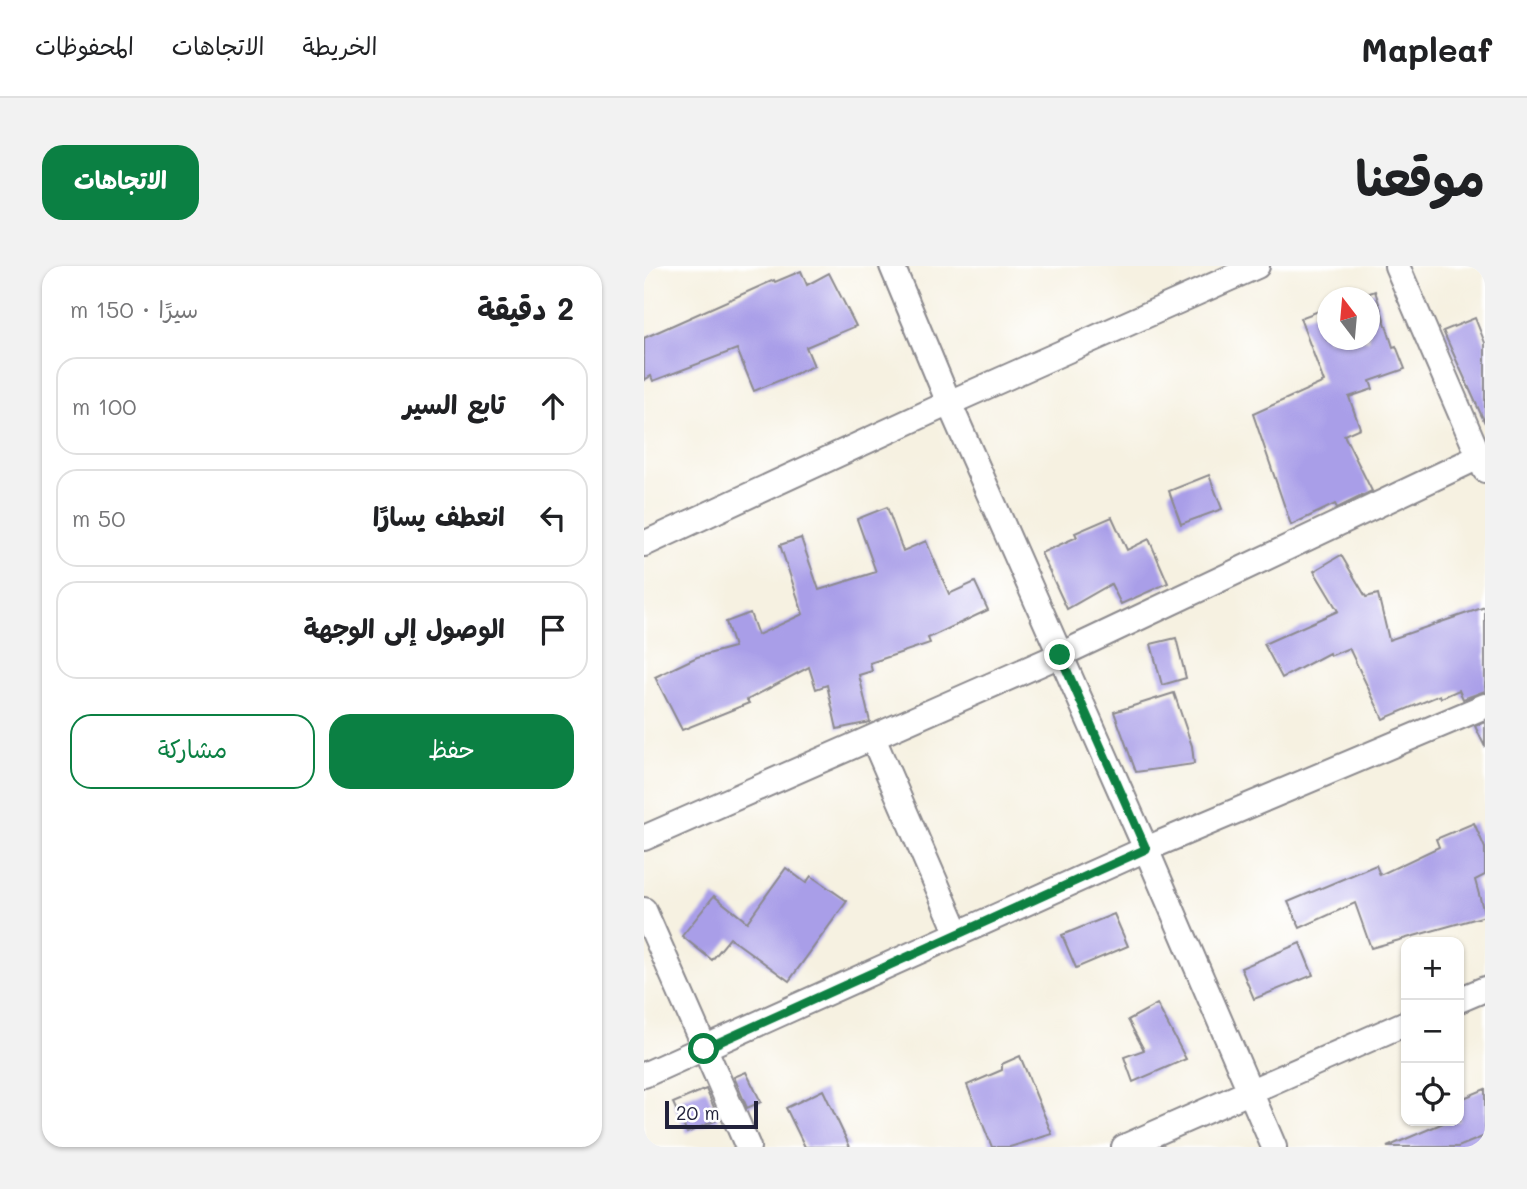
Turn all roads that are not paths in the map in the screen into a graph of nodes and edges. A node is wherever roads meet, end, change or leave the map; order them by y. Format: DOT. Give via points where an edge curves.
graph roads {
  1 [pos="892,266"];
  2 [pos="1257,266"];
  3 [pos="1397,266"];
  4 [pos="948,403"];
  5 [pos="1483,460"];
  6 [pos="644,544"];
  7 [pos="1060,655"];
  8 [pos="1485,706"];
  9 [pos="873,738"];
  10 [pos="644,838"];
  11 [pos="1146,849"];
  12 [pos="644,910"];
  13 [pos="958,934"];
  14 [pos="1485,989"];
  15 [pos="1464,998"];
  16 [pos="1401,1025"];
  17 [pos="704,1049"];
  18 [pos="644,1075"];
  19 [pos="1250,1092"];
  20 [pos="748,1147"];
  21 [pos="1124,1147"];
  22 [pos="1274,1147"];
  1 -- 4 [label="street"];
  2 -- 4 [label="street"];
  3 -- 5 [label="street"];
  4 -- 6 [label="street"];
  4 -- 7 [label="street"];
  5 -- 7 [label="street"];
  7 -- 9 [label="street"];
  7 -- 11 [label="street"];
  8 -- 11 [label="street"];
  9 -- 10 [label="street"];
  9 -- 13 [label="street"];
  11 -- 13 [label="street"];
  11 -- 19 [label="street"];
  12 -- 17 [label="street"];
  13 -- 17 [label="street"];
  14 -- 15 [label="street"];
  16 -- 19 [label="street"];
  17 -- 18 [label="street"];
  17 -- 20 [label="street"];
  19 -- 21 [label="street"];
  19 -- 22 [label="street"];
}
